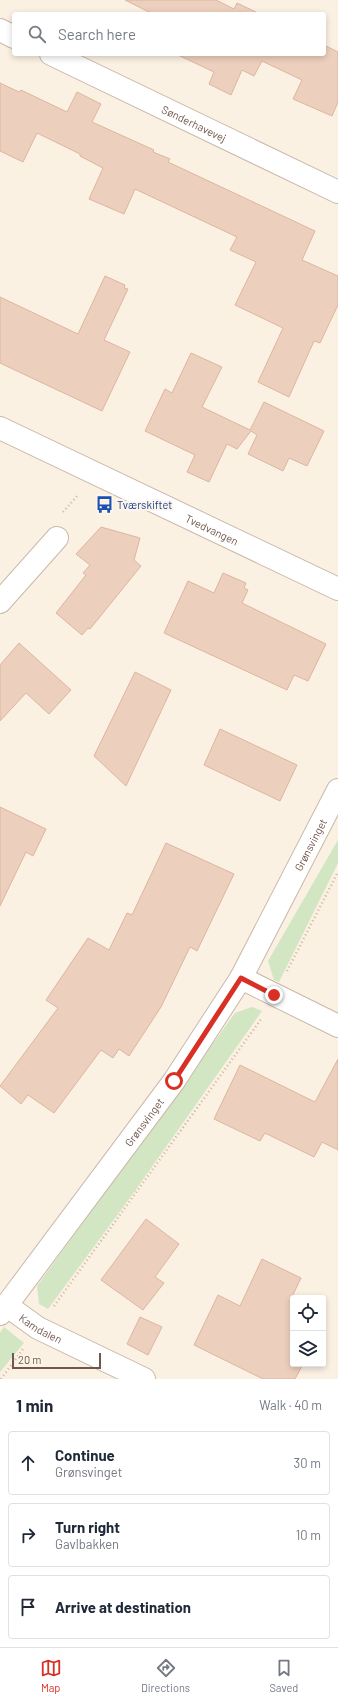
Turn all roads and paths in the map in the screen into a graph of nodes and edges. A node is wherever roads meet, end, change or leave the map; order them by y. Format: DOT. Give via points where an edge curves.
graph roads {
  1 [pos="0,30"];
  2 [pos="12,35"];
  3 [pos="55,56"];
  4 [pos="338,192"];
  5 [pos="0,428"];
  6 [pos="97,473"];
  7 [pos="57,538"];
  8 [pos="338,589"];
  9 [pos="0,602"];
  10 [pos="338,790"];
  11 [pos="338,872"];
  12 [pos="241,978"];
  13 [pos="274,995"];
  14 [pos="338,1026"];
  15 [pos="3,1309"];
  16 [pos="38,1328"];
  17 [pos="1,1379"];
  18 [pos="144,1379"];
  1 -- 2 [label="street"];
  3 -- 4 [label="street, Sønderhavevej"];
  5 -- 6 [label="street, Tvedvangen"];
  6 -- 7 [label="path" via="51,525"];
  6 -- 8 [label="street, Tvedvangen"];
  7 -- 9 [label="street"];
  10 -- 12 [label="street, Grønsvinget"];
  11 -- 13 [label="path"];
  12 -- 13 [label="street"];
  12 -- 15 [label="street, Grønsvinget" via="174,1081"];
  13 -- 14 [label="street"];
  13 -- 16 [label="path" via="258,1025"];
  15 -- 16 [label="street, Kamdalen"];
  16 -- 17 [label="path"];
  16 -- 18 [label="street, Kamdalen"];
}
